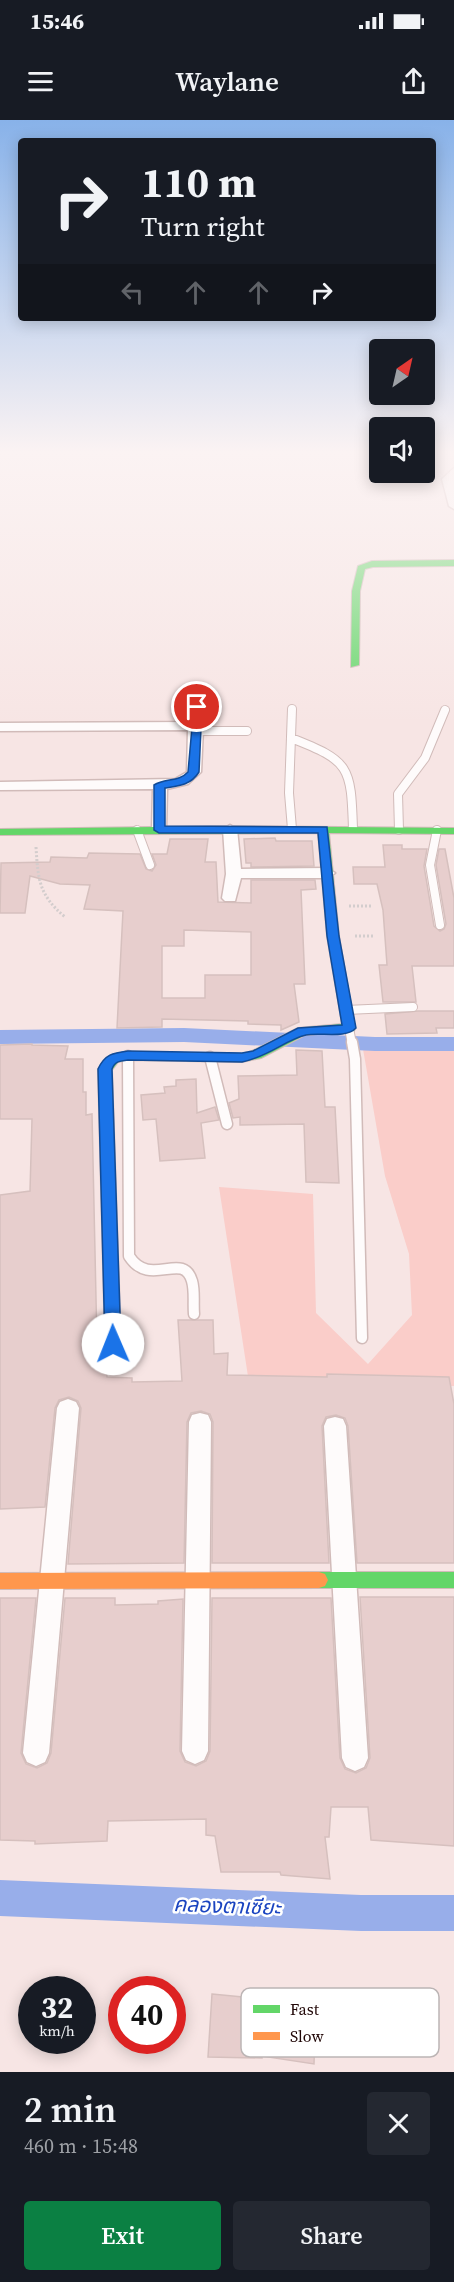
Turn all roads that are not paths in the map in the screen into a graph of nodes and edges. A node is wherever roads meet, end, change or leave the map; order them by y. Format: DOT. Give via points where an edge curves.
graph roads {
  1 [pos="454,563"];
  2 [pos="354,665"];
  3 [pos="197,707"];
  4 [pos="292,709"];
  5 [pos="445,710"];
  6 [pos="0,727"];
  7 [pos="194,729"];
  8 [pos="247,731"];
  9 [pos="291,738"];
  10 [pos="160,785"];
  11 [pos="0,786"];
  12 [pos="230,829"];
  13 [pos="292,829"];
  14 [pos="323,829"];
  15 [pos="137,830"];
  16 [pos="159,830"];
  17 [pos="353,830"];
  18 [pos="399,830"];
  19 [pos="437,830"];
  20 [pos="454,831"];
  21 [pos="0,832"];
  22 [pos="150,865"];
  23 [pos="327,873"];
  24 [pos="234,874"];
  25 [pos="230,898"];
  26 [pos="440,925"];
  27 [pos="413,1007"];
  28 [pos="346,1010"];
  29 [pos="349,1028"];
  30 [pos="128,1056"];
  31 [pos="210,1057"];
  32 [pos="227,1124"];
  33 [pos="109,1206"];
  34 [pos="128,1206"];
  35 [pos="194,1314"];
  36 [pos="362,1338"];
  37 [pos="113,1344"];
  38 [pos="68,1408"];
  39 [pos="200,1422"];
  40 [pos="335,1426"];
  41 [pos="454,1580"];
  42 [pos="0,1581"];
  43 [pos="343,1581"];
  44 [pos="52,1582"];
  45 [pos="198,1582"];
  46 [pos="195,1751"];
  47 [pos="36,1753"];
  48 [pos="355,1758"];
  1 -- 2 [label="street" via="372,564 361,568 356,591"];
  3 -- 7 [label="street"];
  4 -- 9 [label="lane"];
  5 -- 18 [label="lane" via="425,758 398,794"];
  6 -- 7 [label="street"];
  7 -- 8 [label="lane"];
  7 -- 10 [label="street" via="194,772 180,783"];
  9 -- 13 [label="lane"];
  9 -- 17 [label="lane" via="322,750 342,764 352,801"];
  10 -- 11 [label="street"];
  10 -- 16 [label="street"];
  12 -- 13 [label="street"];
  12 -- 16 [label="street"];
  12 -- 24 [label="street"];
  13 -- 14 [label="street"];
  14 -- 17 [label="street"];
  14 -- 23 [label="street"];
  15 -- 16 [label="street"];
  15 -- 21 [label="street"];
  15 -- 22 [label="lane"];
  17 -- 18 [label="street"];
  18 -- 19 [label="street"];
  19 -- 20 [label="street"];
  19 -- 26 [label="lane" via="430,865"];
  23 -- 24 [label="street"];
  23 -- 28 [label="street"];
  24 -- 25 [label="street"];
  27 -- 28 [label="lane"];
  28 -- 29 [label="street"];
  29 -- 31 [label="street" via="303,1031 242,1058"];
  29 -- 36 [label="lane" via="355,1059"];
  30 -- 31 [label="street"];
  30 -- 33 [label="street" via="114,1057 105,1069"];
  30 -- 34 [label="lane"];
  31 -- 32 [label="lane"];
  33 -- 34 [label="lane"];
  33 -- 37 [label="street"];
  34 -- 35 [label="lane" via="129,1256 133,1265 138,1270 184,1270 191,1278"];
  38 -- 44 [label="street"];
  39 -- 45 [label="street"];
  40 -- 43 [label="street"];
  41 -- 43 [label="street"];
  42 -- 44 [label="street"];
  43 -- 45 [label="street"];
  43 -- 48 [label="street"];
  44 -- 45 [label="street"];
  44 -- 47 [label="street"];
  45 -- 46 [label="street"];
}
